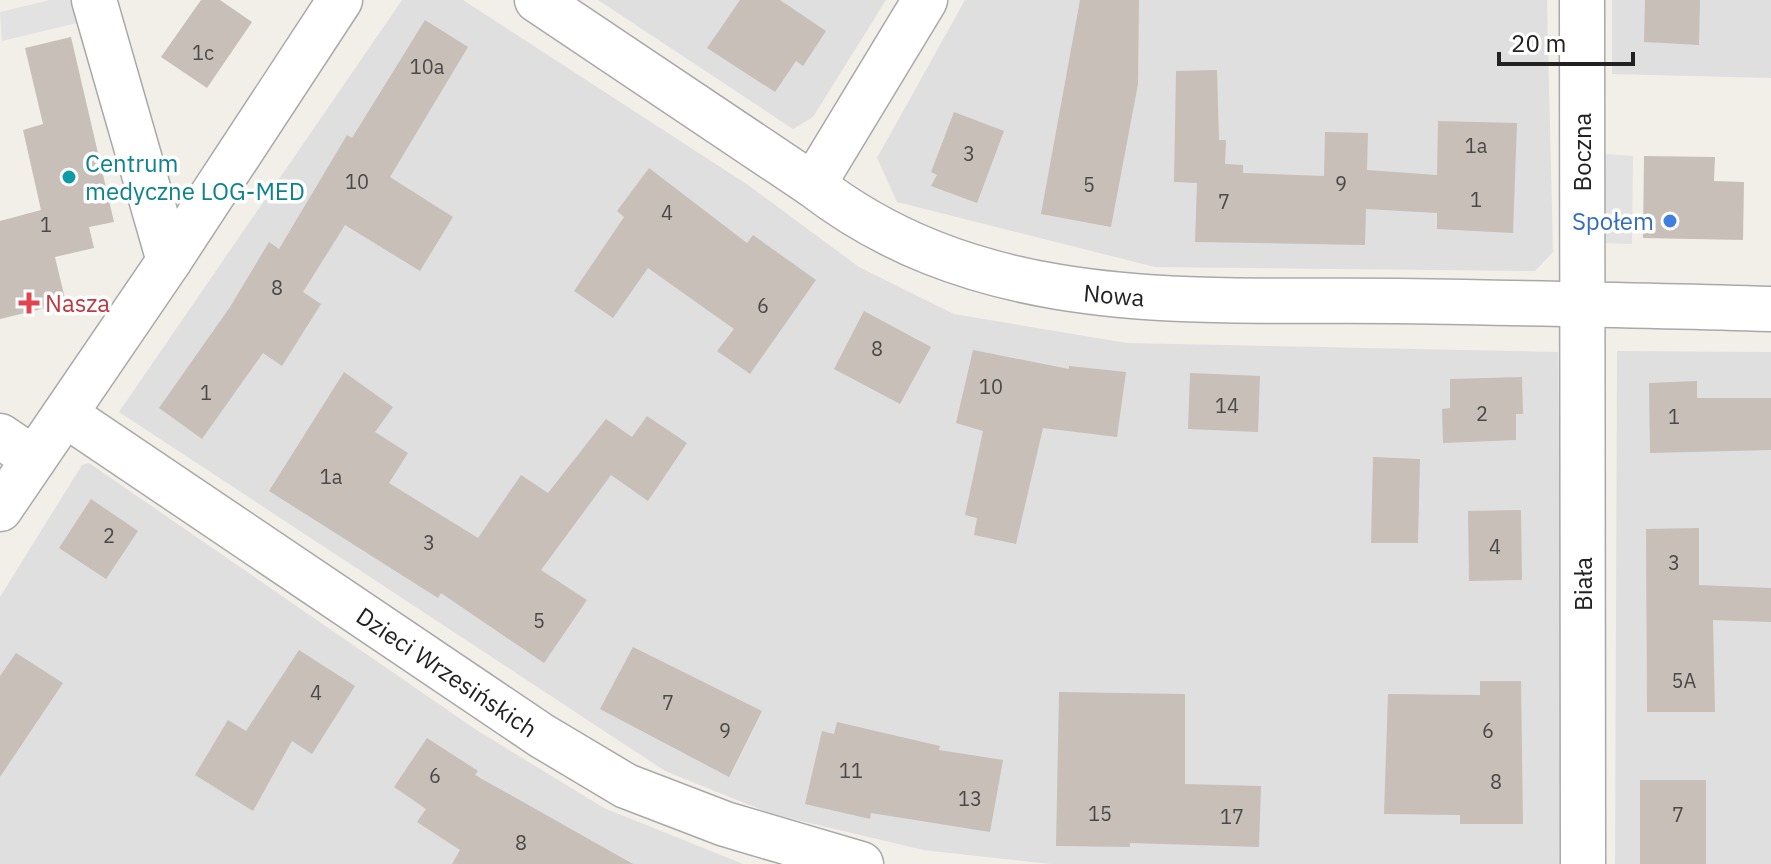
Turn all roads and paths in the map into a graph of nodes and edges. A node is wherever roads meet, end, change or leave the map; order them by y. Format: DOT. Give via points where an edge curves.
graph roads {
  1 [pos="94,0"];
  2 [pos="340,0"];
  3 [pos="537,0"];
  4 [pos="925,0"];
  5 [pos="1582,0"];
  6 [pos="813,185"];
  7 [pos="169,261"];
  8 [pos="1583,303"];
  9 [pos="1771,309"];
  10 [pos="66,415"];
  11 [pos="17,448"];
  12 [pos="0,509"];
  13 [pos="861,864"];
  14 [pos="1583,864"];
  1 -- 7 [label="street"];
  2 -- 7 [label="street"];
  3 -- 6 [label="street, Nowa"];
  4 -- 6 [label="street"];
  5 -- 8 [label="street, Boczna"];
  6 -- 8 [label="street, Nowa" via="901,241 1051,288 1102,296"];
  7 -- 10 [label="street"];
  8 -- 9 [label="street, Nowa"];
  8 -- 14 [label="street, Biała"];
  10 -- 11 [label="street"];
  10 -- 13 [label="street, Dzieci Wrzesińskich" via="542,736 626,786 725,824"];
  11 -- 12 [label="street"];
}
